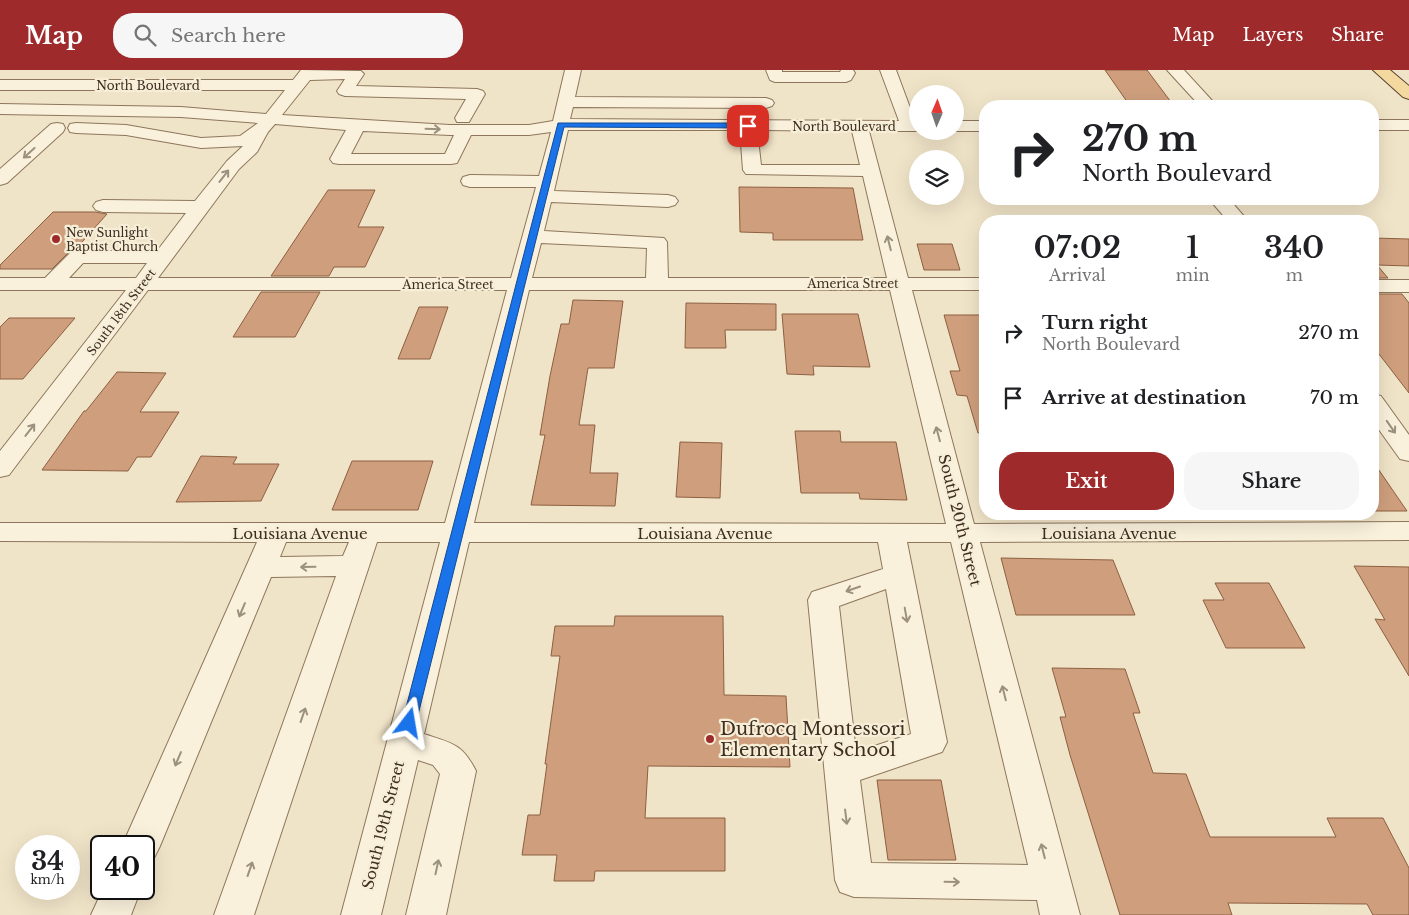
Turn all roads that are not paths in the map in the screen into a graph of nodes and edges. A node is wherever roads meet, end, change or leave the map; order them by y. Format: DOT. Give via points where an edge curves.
graph roads {
  1 [pos="22,70"];
  2 [pos="573,70"];
  3 [pos="774,70"];
  4 [pos="1175,70"];
  5 [pos="1381,70"];
  6 [pos="845,71"];
  7 [pos="878,72"];
  8 [pos="303,77"];
  9 [pos="1,90"];
  10 [pos="1409,94"];
  11 [pos="568,95"];
  12 [pos="766,97"];
  13 [pos="1203,100"];
  14 [pos="0,109"];
  15 [pos="270,119"];
  16 [pos="909,120"];
  17 [pos="464,124"];
  18 [pos="561,124"];
  19 [pos="1409,124"];
  20 [pos="357,125"];
  21 [pos="1379,125"];
  22 [pos="748,126"];
  23 [pos="860,126"];
  24 [pos="909,126"];
  25 [pos="964,126"];
  26 [pos="979,126"];
  27 [pos="29,128"];
  28 [pos="57,128"];
  29 [pos="395,128"];
  30 [pos="376,159"];
  31 [pos="870,171"];
  32 [pos="0,179"];
  33 [pos="470,181"];
  34 [pos="545,189"];
  35 [pos="668,201"];
  36 [pos="1224,205"];
  37 [pos="103,206"];
  38 [pos="200,208"];
  39 [pos="1233,215"];
  40 [pos="532,237"];
  41 [pos="91,238"];
  42 [pos="162,243"];
  43 [pos="899,283"];
  44 [pos="0,284"];
  45 [pos="51,284"];
  46 [pos="142,284"];
  47 [pos="520,284"];
  48 [pos="657,284"];
  49 [pos="979,284"];
  50 [pos="1379,286"];
  51 [pos="1409,286"];
  52 [pos="1379,411"];
  53 [pos="1409,453"];
  54 [pos="0,469"];
  55 [pos="1409,531"];
  56 [pos="0,532"];
  57 [pos="275,533"];
  58 [pos="366,533"];
  59 [pos="456,533"];
  60 [pos="891,533"];
  61 [pos="964,533"];
  62 [pos="355,566"];
  63 [pos="260,567"];
  64 [pos="899,574"];
  65 [pos="404,742"];
  66 [pos="841,772"];
  67 [pos="146,835"];
  68 [pos="1056,899"];
  69 [pos="117,900"];
  70 [pos="111,915"];
  71 [pos="234,915"];
  72 [pos="360,915"];
  73 [pos="426,915"];
  1 -- 9 [label="street"];
  2 -- 11 [label="street, South 19th Street"];
  3 -- 6 [label="street" via="775,77 846,77"];
  4 -- 13 [label="street"];
  5 -- 10 [label="main road"];
  6 -- 7 [label="street"];
  7 -- 16 [label="street"];
  8 -- 9 [label="street, North Boulevard"];
  8 -- 15 [label="street, South 18th Street"];
  8 -- 17 [label="street, North Boulevard" via="356,74 344,91 478,94"];
  9 -- 15 [label="street, North Boulevard" via="162,101"];
  11 -- 12 [label="street"];
  11 -- 18 [label="street, South 19th Street"];
  14 -- 15 [label="street, North Boulevard" via="149,111"];
  15 -- 17 [label="street, North Boulevard" via="386,115"];
  15 -- 20 [label="street, North Boulevard"];
  15 -- 28 [label="street, North Boulevard" via="242,141 220,143 193,142 107,128"];
  38 -- 15 [label="street, South 18th Street, one-way" via="233,165 251,148"];
  17 -- 18 [label="street, North Boulevard" via="529,130"];
  29 -- 17 [label="street, North Boulevard, one-way"];
  17 -- 30 [label="street" via="452,159"];
  18 -- 22 [label="street, North Boulevard"];
  18 -- 34 [label="street, South 19th Street"];
  19 -- 21 [label="street"];
  20 -- 29 [label="street, North Boulevard"];
  20 -- 30 [label="street" via="339,159"];
  22 -- 23 [label="street, North Boulevard"];
  22 -- 31 [label="street" via="752,170"];
  23 -- 24 [label="street, North Boulevard"];
  23 -- 31 [label="street, South 20th Street"];
  25 -- 26 [label="street"];
  27 -- 28 [label="street, North Boulevard"];
  28 -- 32 [label="street, one-way"];
  29 -- 30 [label="street"];
  43 -- 31 [label="street, South 20th Street, one-way"];
  33 -- 34 [label="street"];
  34 -- 35 [label="street"];
  34 -- 40 [label="street, South 19th Street"];
  36 -- 39 [label="street"];
  37 -- 38 [label="street"];
  38 -- 42 [label="street, South 18th Street"];
  40 -- 47 [label="street, South 19th Street"];
  40 -- 48 [label="street" via="657,242"];
  41 -- 42 [label="street"];
  42 -- 45 [label="street" via="77,257"];
  42 -- 46 [label="street, South 18th Street"];
  43 -- 48 [label="street, America Street"];
  43 -- 49 [label="street, America Street"];
  61 -- 43 [label="street, South 20th Street, one-way"];
  44 -- 45 [label="street, America Street"];
  45 -- 46 [label="street, America Street"];
  46 -- 47 [label="street, America Street"];
  54 -- 46 [label="street, South 18th Street, one-way"];
  47 -- 48 [label="street, America Street"];
  47 -- 59 [label="street, South 19th Street"];
  50 -- 51 [label="street"];
  52 -- 53 [label="street, one-way"];
  55 -- 61 [label="street, Louisiana Avenue"];
  56 -- 57 [label="street, Louisiana Avenue"];
  57 -- 58 [label="street, Louisiana Avenue"];
  57 -- 63 [label="street"];
  58 -- 59 [label="street, Louisiana Avenue"];
  58 -- 62 [label="street"];
  59 -- 60 [label="street, Louisiana Avenue"];
  59 -- 65 [label="street, South 19th Street"];
  60 -- 61 [label="street, Louisiana Avenue"];
  60 -- 64 [label="street"];
  68 -- 61 [label="street, South 20th Street, one-way"];
  62 -- 63 [label="street, one-way"];
  71 -- 62 [label="street, one-way"];
  63 -- 67 [label="street, one-way"];
  64 -- 66 [label="street, one-way" via="823,600"];
  64 -- 66 [label="street, one-way" via="930,742"];
  65 -- 72 [label="street, South 19th Street"];
  73 -- 65 [label="street, one-way" via="458,772 445,755"];
  66 -- 68 [label="street, one-way" via="854,880"];
  69 -- 70 [label="street"];
}
